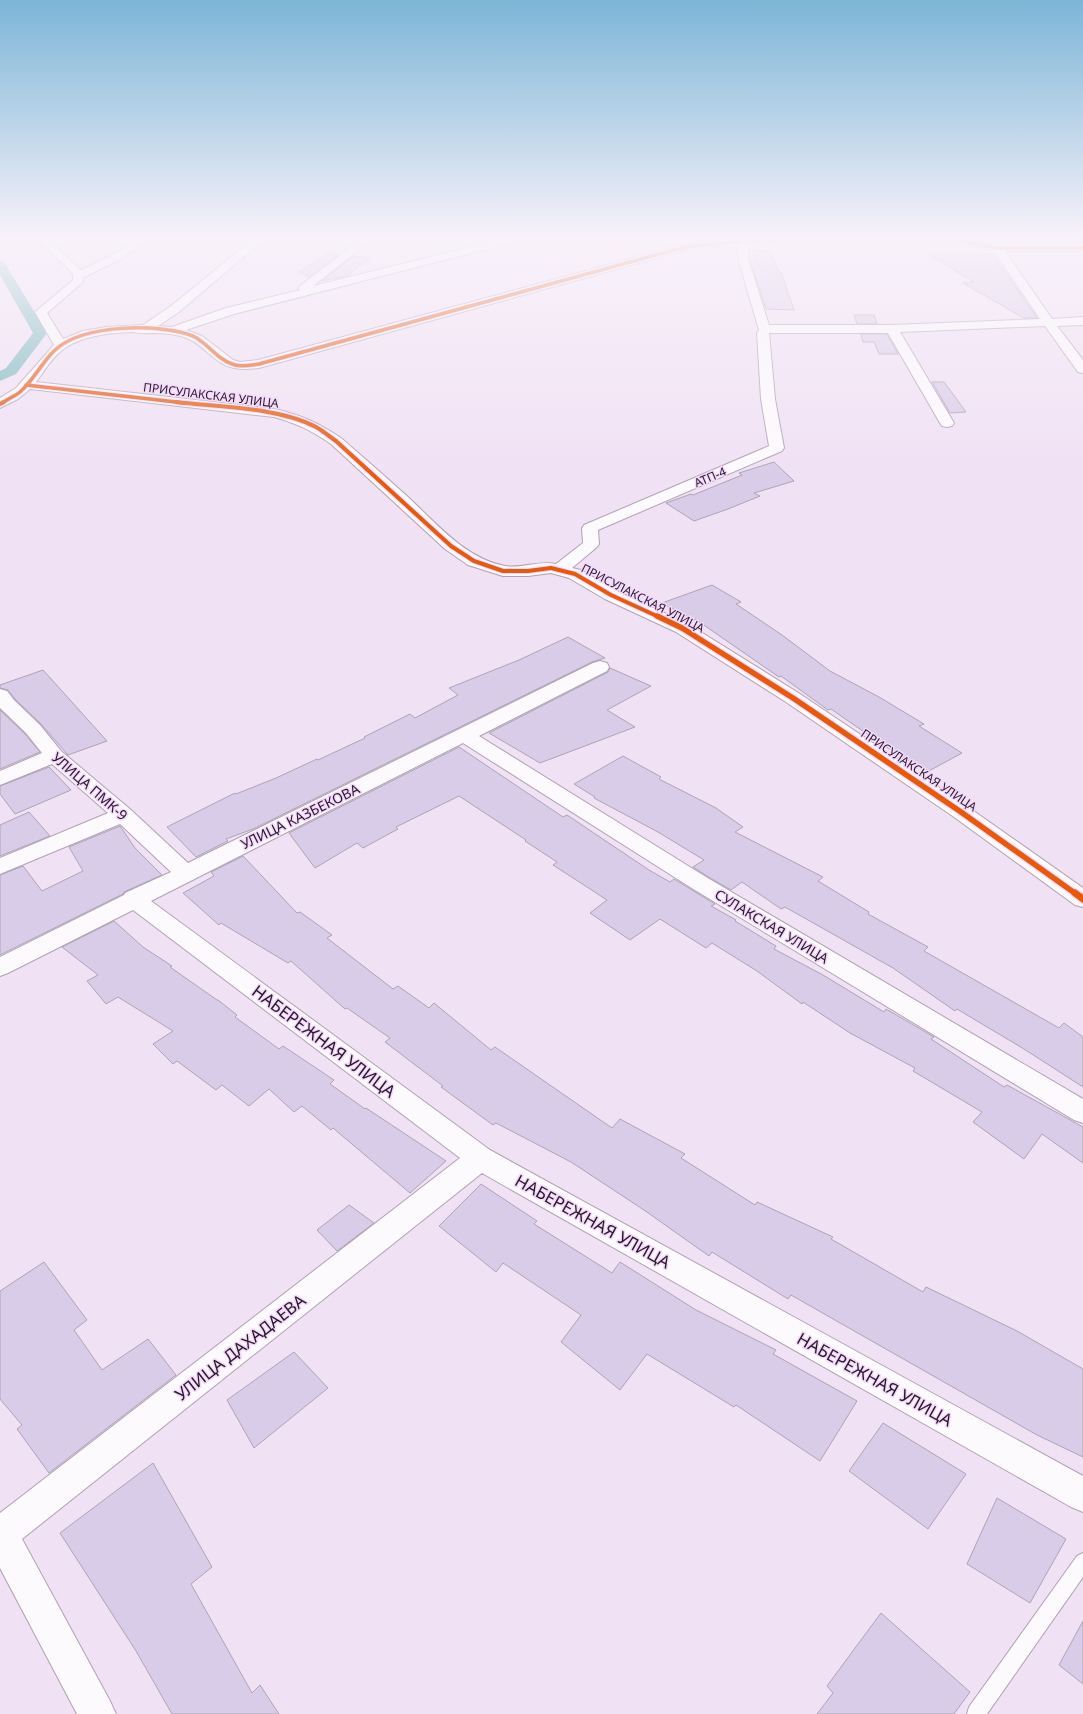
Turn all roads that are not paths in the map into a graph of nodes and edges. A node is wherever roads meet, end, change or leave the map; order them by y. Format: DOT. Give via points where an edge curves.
graph roads {
  1 [pos="44,317"];
  2 [pos="163,317"];
  3 [pos="213,317"];
  4 [pos="430,317"];
  5 [pos="760,317"];
  6 [pos="1045,317"];
  7 [pos="1083,321"];
  8 [pos="1048,322"];
  9 [pos="892,328"];
  10 [pos="144,330"];
  11 [pos="172,331"];
  12 [pos="764,331"];
  13 [pos="60,345"];
  14 [pos="1083,369"];
  15 [pos="26,385"];
  16 [pos="0,404"];
  17 [pos="947,423"];
  18 [pos="559,570"];
  19 [pos="600,667"];
  20 [pos="2,702"];
  21 [pos="464,735"];
  22 [pos="54,756"];
  23 [pos="0,779"];
  24 [pos="123,815"];
  25 [pos="0,867"];
  26 [pos="185,874"];
  27 [pos="1083,899"];
  28 [pos="133,900"];
  29 [pos="0,966"];
  30 [pos="1083,1112"];
  31 [pos="480,1158"];
  32 [pos="1083,1495"];
  33 [pos="0,1534"];
  34 [pos="1083,1562"];
  35 [pos="97,1714"];
  36 [pos="976,1714"];
  1 -- 13 [label="street"];
  2 -- 10 [label="street"];
  3 -- 11 [label="street"];
  4 -- 11 [label="street" via="259,364 234,365 192,336"];
  5 -- 12 [label="street"];
  6 -- 8 [label="street"];
  7 -- 8 [label="street"];
  8 -- 9 [label="street"];
  8 -- 14 [label="street"];
  9 -- 12 [label="street"];
  9 -- 17 [label="street"];
  10 -- 11 [label="street"];
  10 -- 13 [label="street" via="94,331 73,337"];
  12 -- 18 [label="street, АТП-4" via="768,400 777,448 590,528 591,544"];
  13 -- 15 [label="street"];
  15 -- 16 [label="street" via="20,392"];
  15 -- 18 [label="street, ПРИСУЛАКСКАЯ УЛИЦА" via="275,413 297,419 316,427 336,441 451,546 474,561 503,571 551,568"];
  18 -- 27 [label="street, ПРИСУЛАКСКАЯ УЛИЦА" via="575,574 611,595 682,628 793,698 961,812"];
  19 -- 21 [label="street, УЛИЦА КАЗБЕКОВА"];
  20 -- 22 [label="street, УЛИЦА ПМК-9" via="33,729"];
  21 -- 26 [label="street, УЛИЦА КАЗБЕКОВА"];
  21 -- 30 [label="street, СУЛАКСКАЯ УЛИЦА" via="698,882"];
  22 -- 23 [label="street"];
  22 -- 24 [label="street, УЛИЦА ПМК-9"];
  24 -- 25 [label="street"];
  24 -- 26 [label="street, УЛИЦА ПМК-9"];
  26 -- 28 [label="street, УЛИЦА КАЗБЕКОВА"];
  28 -- 29 [label="street, УЛИЦА КАЗБЕКОВА"];
  28 -- 31 [label="street, НАБЕРЕЖНАЯ УЛИЦА"];
  31 -- 32 [label="street, НАБЕРЕЖНАЯ УЛИЦА"];
  31 -- 33 [label="street, УЛИЦА ДАХАДАЕВА"];
  33 -- 35 [label="street"];
  34 -- 36 [label="lane"];
}
